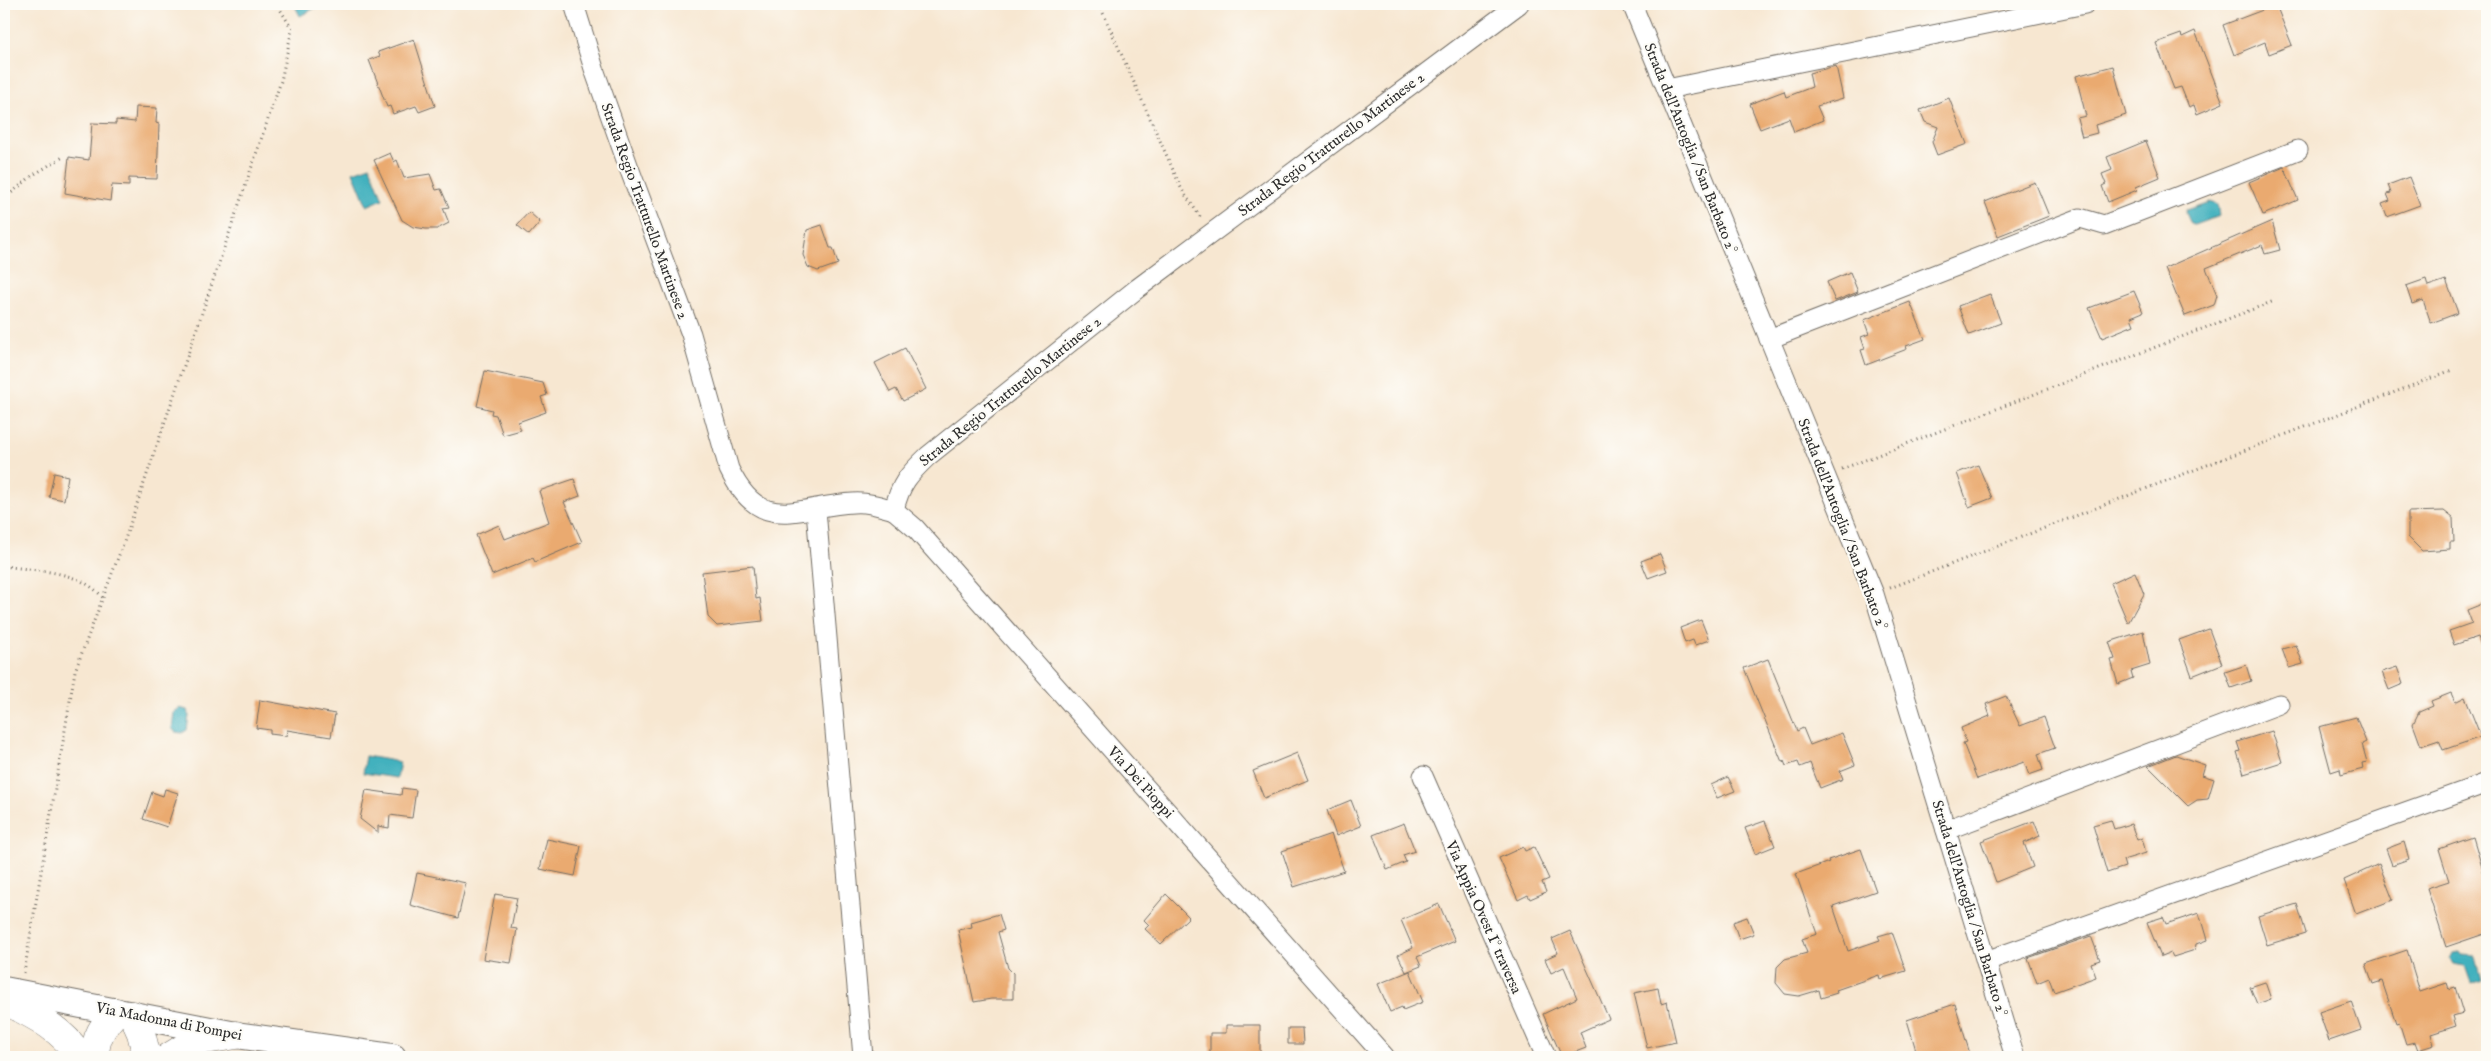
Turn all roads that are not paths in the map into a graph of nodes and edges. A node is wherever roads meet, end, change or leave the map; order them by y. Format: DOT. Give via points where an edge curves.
graph roads {
  1 [pos="574,4"];
  2 [pos="1519,4"];
  3 [pos="1632,4"];
  4 [pos="2085,4"];
  5 [pos="1667,89"];
  6 [pos="2298,150"];
  7 [pos="1769,339"];
  8 [pos="816,510"];
  9 [pos="894,510"];
  10 [pos="2279,704"];
  11 [pos="1422,776"];
  12 [pos="2487,783"];
  13 [pos="1946,830"];
  14 [pos="1986,961"];
  15 [pos="9,995"];
  16 [pos="125,1013"];
  17 [pos="236,1034"];
  18 [pos="351,1053"];
  19 [pos="81,1057"];
  20 [pos="95,1057"];
  21 [pos="147,1057"];
  22 [pos="169,1057"];
  23 [pos="393,1057"];
  24 [pos="864,1057"];
  25 [pos="1385,1057"];
  26 [pos="1546,1057"];
  27 [pos="2016,1057"];
  1 -- 8 [label="street, Strada Regio Tratturello Martinese 2" via="622,151 691,334 722,448 737,486 757,507 786,513"];
  2 -- 9 [label="street, Strada Regio Tratturello Martinese 2" via="1138,288 928,456 899,489"];
  3 -- 5 [label="street, Strada dell'Antoglia / San Barbato 2°"];
  4 -- 5 [label="street"];
  5 -- 7 [label="street, Strada dell'Antoglia / San Barbato 2°"];
  6 -- 7 [label="street" via="2104,225 2080,218"];
  7 -- 13 [label="street, Strada dell'Antoglia / San Barbato 2°" via="1874,594"];
  8 -- 9 [label="street, Strada Regio Tratturello Martinese 2" via="852,503"];
  8 -- 24 [label="street"];
  9 -- 25 [label="street, Via Dei Pioppi" via="922,535"];
  10 -- 13 [label="street"];
  11 -- 26 [label="street, Via Appia Ovest I° traversa"];
  12 -- 14 [label="street"];
  13 -- 14 [label="street, Strada dell'Antoglia / San Barbato 2°"];
  14 -- 27 [label="street, Strada dell'Antoglia / San Barbato 2°"];
  15 -- 16 [label="street, Via Madonna di Pompei"];
  15 -- 19 [label="highway" via="49,1023"];
  16 -- 17 [label="street, Via Madonna di Pompei"];
  16 -- 20 [label="highway" via="102,1028 95,1046"];
  16 -- 21 [label="highway" via="141,1033"];
  17 -- 18 [label="street, Via Madonna di Pompei"];
  17 -- 22 [label="highway" via="193,1042"];
  18 -- 23 [label="street, Via Madonna di Pompei"];
}
